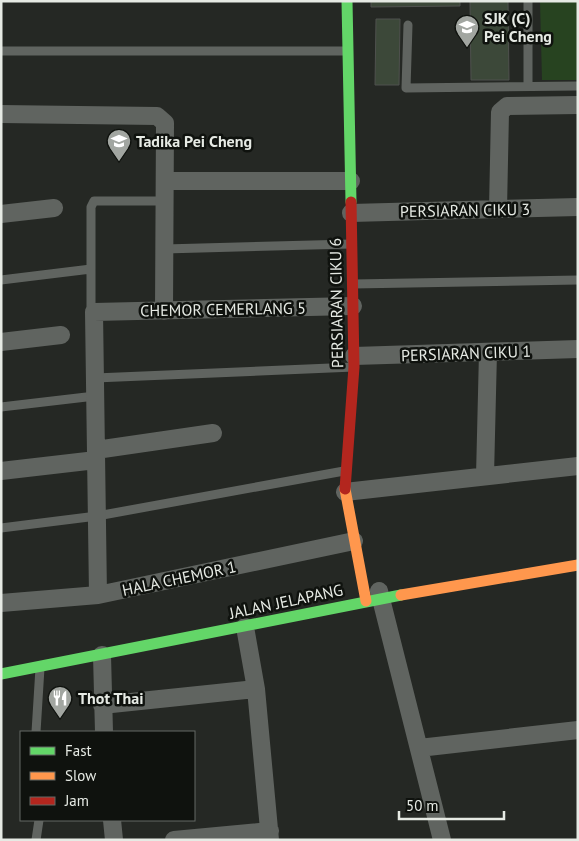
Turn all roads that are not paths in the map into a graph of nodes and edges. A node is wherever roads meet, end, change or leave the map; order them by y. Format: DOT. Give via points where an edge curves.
graph roads {
  1 [pos="347,1"];
  2 [pos="528,1"];
  3 [pos="408,25"];
  4 [pos="1,51"];
  5 [pos="348,51"];
  6 [pos="528,86"];
  7 [pos="578,86"];
  8 [pos="578,105"];
  9 [pos="1,114"];
  10 [pos="165,181"];
  11 [pos="351,181"];
  12 [pos="165,201"];
  13 [pos="578,207"];
  14 [pos="54,208"];
  15 [pos="498,209"];
  16 [pos="351,213"];
  17 [pos="1,214"];
  18 [pos="352,244"];
  19 [pos="164,249"];
  20 [pos="91,270"];
  21 [pos="1,280"];
  22 [pos="578,280"];
  23 [pos="353,284"];
  24 [pos="353,306"];
  25 [pos="164,311"];
  26 [pos="94,312"];
  27 [pos="61,335"];
  28 [pos="1,342"];
  29 [pos="578,349"];
  30 [pos="488,352"];
  31 [pos="354,362"];
  32 [pos="94,378"];
  33 [pos="95,396"];
  34 [pos="1,407"];
  35 [pos="213,433"];
  36 [pos="96,455"];
  37 [pos="578,466"];
  38 [pos="345,470"];
  39 [pos="1,471"];
  40 [pos="485,476"];
  41 [pos="345,492"];
  42 [pos="97,516"];
  43 [pos="1,528"];
  44 [pos="354,541"];
  45 [pos="578,558"];
  46 [pos="578,565"];
  47 [pos="98,595"];
  48 [pos="372,596"];
  49 [pos="1,603"];
  50 [pos="245,627"];
  51 [pos="68,649"];
  52 [pos="102,655"];
  53 [pos="40,668"];
  54 [pos="1,674"];
  55 [pos="256,689"];
  56 [pos="102,704"];
  57 [pos="578,730"];
  58 [pos="36,731"];
  59 [pos="104,731"];
  60 [pos="419,748"];
  61 [pos="39,821"];
  62 [pos="112,821"];
  63 [pos="270,835"];
  64 [pos="36,840"];
  65 [pos="114,840"];
  66 [pos="174,840"];
  67 [pos="442,840"];
  1 -- 5 [label="main road, PERSIARAN CIKU 6"];
  2 -- 6 [label="lane"];
  3 -- 6 [label="lane" via="406,88"];
  4 -- 5 [label="lane"];
  5 -- 11 [label="main road, PERSIARAN CIKU 6"];
  6 -- 7 [label="lane"];
  8 -- 15 [label="street" via="507,106 500,112"];
  9 -- 10 [label="street" via="157,116 165,123"];
  10 -- 11 [label="street"];
  10 -- 12 [label="street"];
  11 -- 16 [label="main road, PERSIARAN CIKU 6"];
  12 -- 19 [label="street"];
  12 -- 20 [label="lane" via="94,201 91,206"];
  13 -- 15 [label="street, PERSIARAN CIKU 3"];
  14 -- 17 [label="street"];
  15 -- 16 [label="street, PERSIARAN CIKU 3"];
  16 -- 18 [label="main road, PERSIARAN CIKU 6"];
  18 -- 19 [label="lane"];
  18 -- 23 [label="main road, PERSIARAN CIKU 6"];
  19 -- 25 [label="street"];
  20 -- 21 [label="lane"];
  20 -- 26 [label="lane" via="91,308"];
  22 -- 23 [label="lane"];
  23 -- 24 [label="main road, PERSIARAN CIKU 6"];
  24 -- 25 [label="street, CHEMOR CEMERLANG 5"];
  24 -- 31 [label="main road, PERSIARAN CIKU 6"];
  25 -- 26 [label="street, CHEMOR CEMERLANG 5"];
  26 -- 32 [label="street"];
  27 -- 28 [label="street"];
  29 -- 30 [label="street, PERSIARAN CIKU 1"];
  30 -- 31 [label="street, PERSIARAN CIKU 1"];
  30 -- 40 [label="street"];
  31 -- 32 [label="lane"];
  31 -- 38 [label="main road, PERSIARAN CIKU 6"];
  32 -- 33 [label="street"];
  33 -- 34 [label="lane"];
  33 -- 36 [label="street"];
  35 -- 36 [label="street"];
  36 -- 39 [label="street"];
  36 -- 42 [label="street"];
  37 -- 40 [label="street"];
  38 -- 41 [label="main road, PERSIARAN CIKU 6"];
  38 -- 42 [label="lane"];
  40 -- 41 [label="street"];
  41 -- 44 [label="main road, PERSIARAN CIKU 6"];
  42 -- 43 [label="lane"];
  42 -- 47 [label="street"];
  44 -- 47 [label="street, HALA CHEMOR 1"];
  44 -- 48 [label="main road, PERSIARAN CIKU 6"];
  45 -- 48 [label="main road, JALAN JELAPANG"];
  46 -- 48 [label="main road, JALAN JELAPANG"];
  47 -- 49 [label="street, HALA CHEMOR 1"];
  48 -- 50 [label="main road, JALAN JELAPANG"];
  48 -- 51 [label="main road, JALAN JELAPANG"];
  48 -- 60 [label="street"];
  50 -- 52 [label="main road, JALAN JELAPANG"];
  50 -- 55 [label="street"];
  52 -- 53 [label="main road, JALAN JELAPANG"];
  52 -- 56 [label="street"];
  53 -- 54 [label="main road, JALAN JELAPANG"];
  53 -- 58 [label="lane"];
  55 -- 56 [label="street"];
  55 -- 63 [label="street"];
  56 -- 59 [label="street"];
  57 -- 60 [label="street"];
  60 -- 67 [label="street"];
  61 -- 64 [label="lane"];
  62 -- 65 [label="street"];
  63 -- 66 [label="street"];
}
